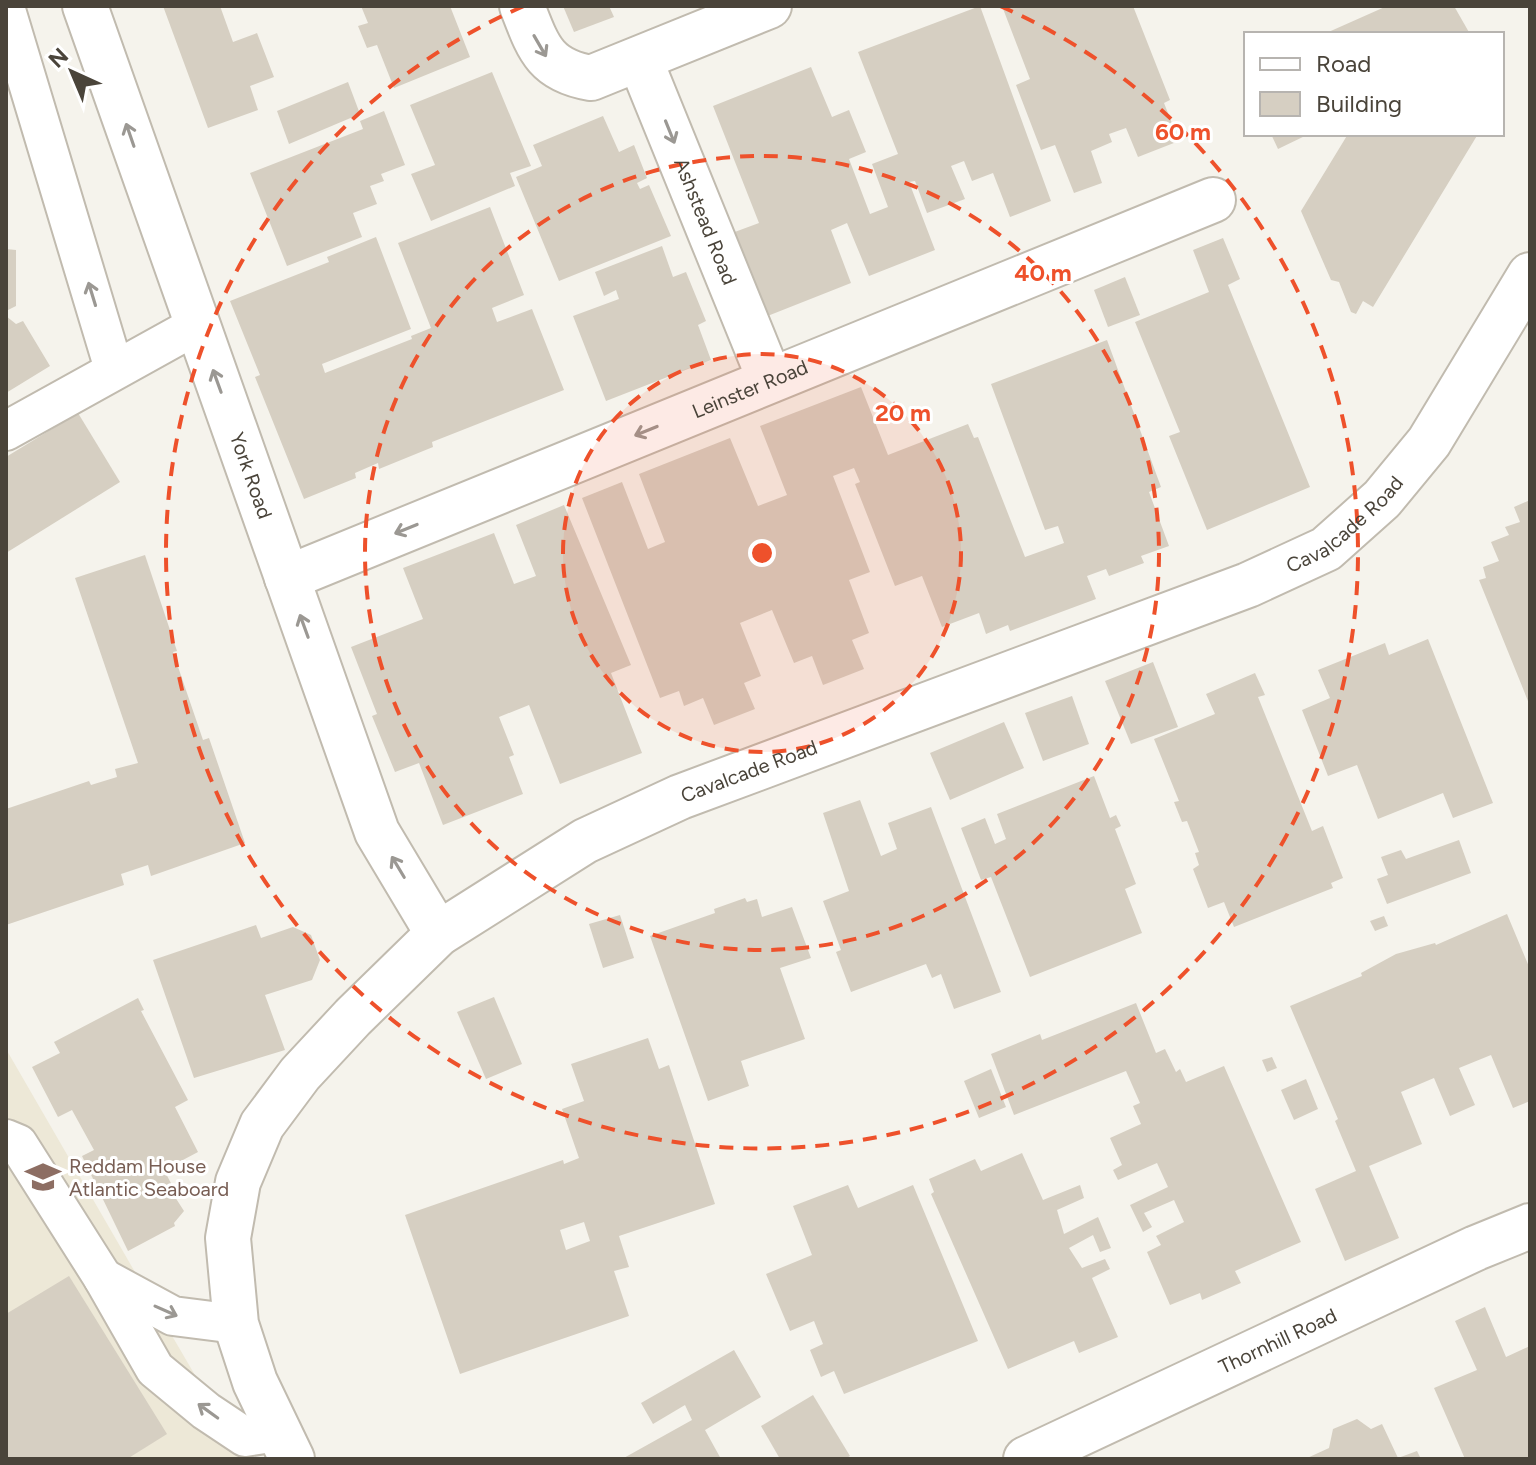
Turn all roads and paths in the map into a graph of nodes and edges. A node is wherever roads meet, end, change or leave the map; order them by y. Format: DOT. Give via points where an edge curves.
graph roads {
  1 [pos="85,6"];
  2 [pos="522,6"];
  3 [pos="769,6"];
  4 [pos="6,10"];
  5 [pos="640,60"];
  6 [pos="1213,200"];
  7 [pos="1530,275"];
  8 [pos="197,325"];
  9 [pos="114,369"];
  10 [pos="770,380"];
  11 [pos="6,431"];
  12 [pos="287,578"];
  13 [pos="438,934"];
  14 [pos="6,1139"];
  15 [pos="1530,1226"];
  16 [pos="103,1278"];
  17 [pos="236,1324"];
  18 [pos="285,1446"];
  19 [pos="1026,1459"];
  8 -- 1 [label="street, York Road, one-way"];
  2 -- 5 [label="street, one-way" via="539,48 571,75 591,78"];
  3 -- 5 [label="street"];
  9 -- 4 [label="lane, one-way"];
  5 -- 10 [label="street, Ashstead Road, one-way"];
  6 -- 10 [label="street, Leinster Road"];
  7 -- 13 [label="street, Cavalcade Road" via="1429,442 1382,499 1326,549 1248,585 680,797 585,841"];
  8 -- 9 [label="lane"];
  12 -- 8 [label="street, York Road, one-way"];
  9 -- 11 [label="lane"];
  10 -- 12 [label="street, Leinster Road, one-way"];
  13 -- 12 [label="street, York Road, one-way" via="377,832"];
  13 -- 17 [label="street, Cavalcade Road" via="300,1074 262,1125 238,1182 228,1238"];
  14 -- 16 [label="lane" via="18,1144"];
  15 -- 19 [label="street, Thornhill Road"];
  16 -- 17 [label="lane, one-way" via="173,1316"];
  18 -- 16 [label="lane, one-way" via="245,1437 155,1369"];
  17 -- 18 [label="street, Cavalcade Road"];
}
